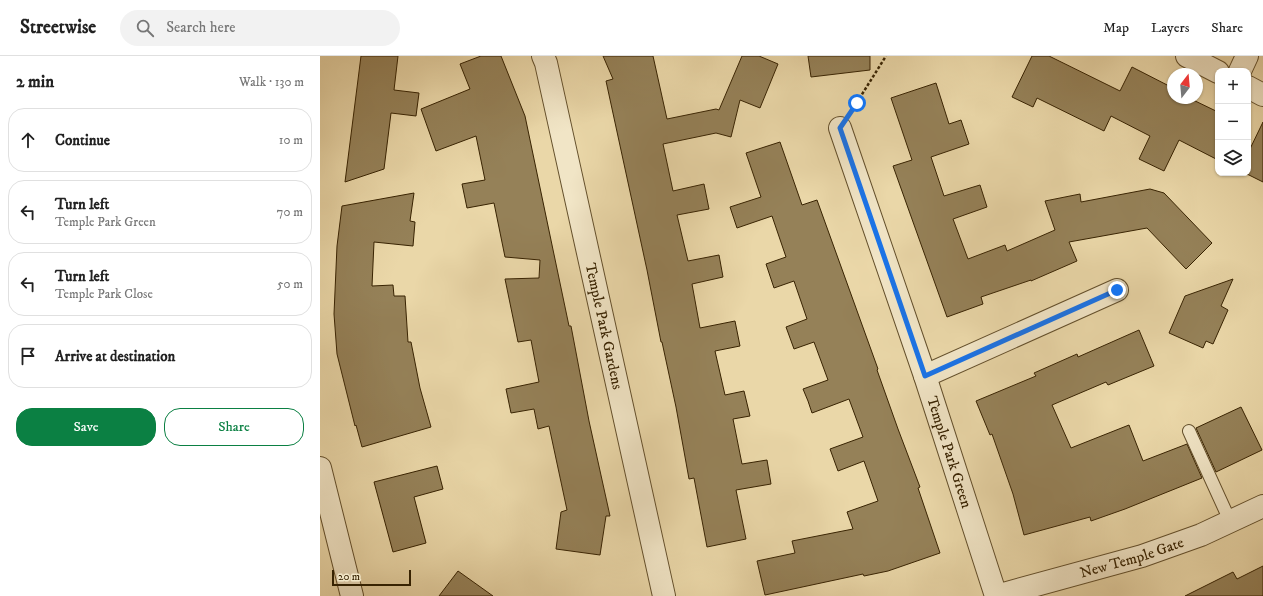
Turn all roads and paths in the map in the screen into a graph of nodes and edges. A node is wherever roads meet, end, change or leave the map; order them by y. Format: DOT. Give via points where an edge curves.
graph roads {
  1 [pos="543,56"];
  2 [pos="886,56"];
  3 [pos="1187,56"];
  4 [pos="1247,56"];
  5 [pos="1241,68"];
  6 [pos="1215,70"];
  7 [pos="1251,89"];
  8 [pos="1263,95"];
  9 [pos="840,128"];
  10 [pos="1117,290"];
  11 [pos="925,376"];
  12 [pos="1189,431"];
  13 [pos="320,468"];
  14 [pos="1263,506"];
  15 [pos="1230,521"];
  16 [pos="352,596"];
  17 [pos="664,596"];
  18 [pos="996,596"];
  1 -- 17 [label="street, Temple Park Gardens"];
  2 -- 9 [label="path"];
  3 -- 6 [label="street"];
  4 -- 5 [label="street"];
  7 -- 8 [label="street"];
  9 -- 11 [label="street, Temple Park Green"];
  10 -- 11 [label="street"];
  11 -- 18 [label="street, Temple Park Green"];
  12 -- 15 [label="lane"];
  13 -- 16 [label="street"];
  14 -- 15 [label="street, New Temple Gate"];
  15 -- 18 [label="street, New Temple Gate" via="1201,535 1142,556"];
}
